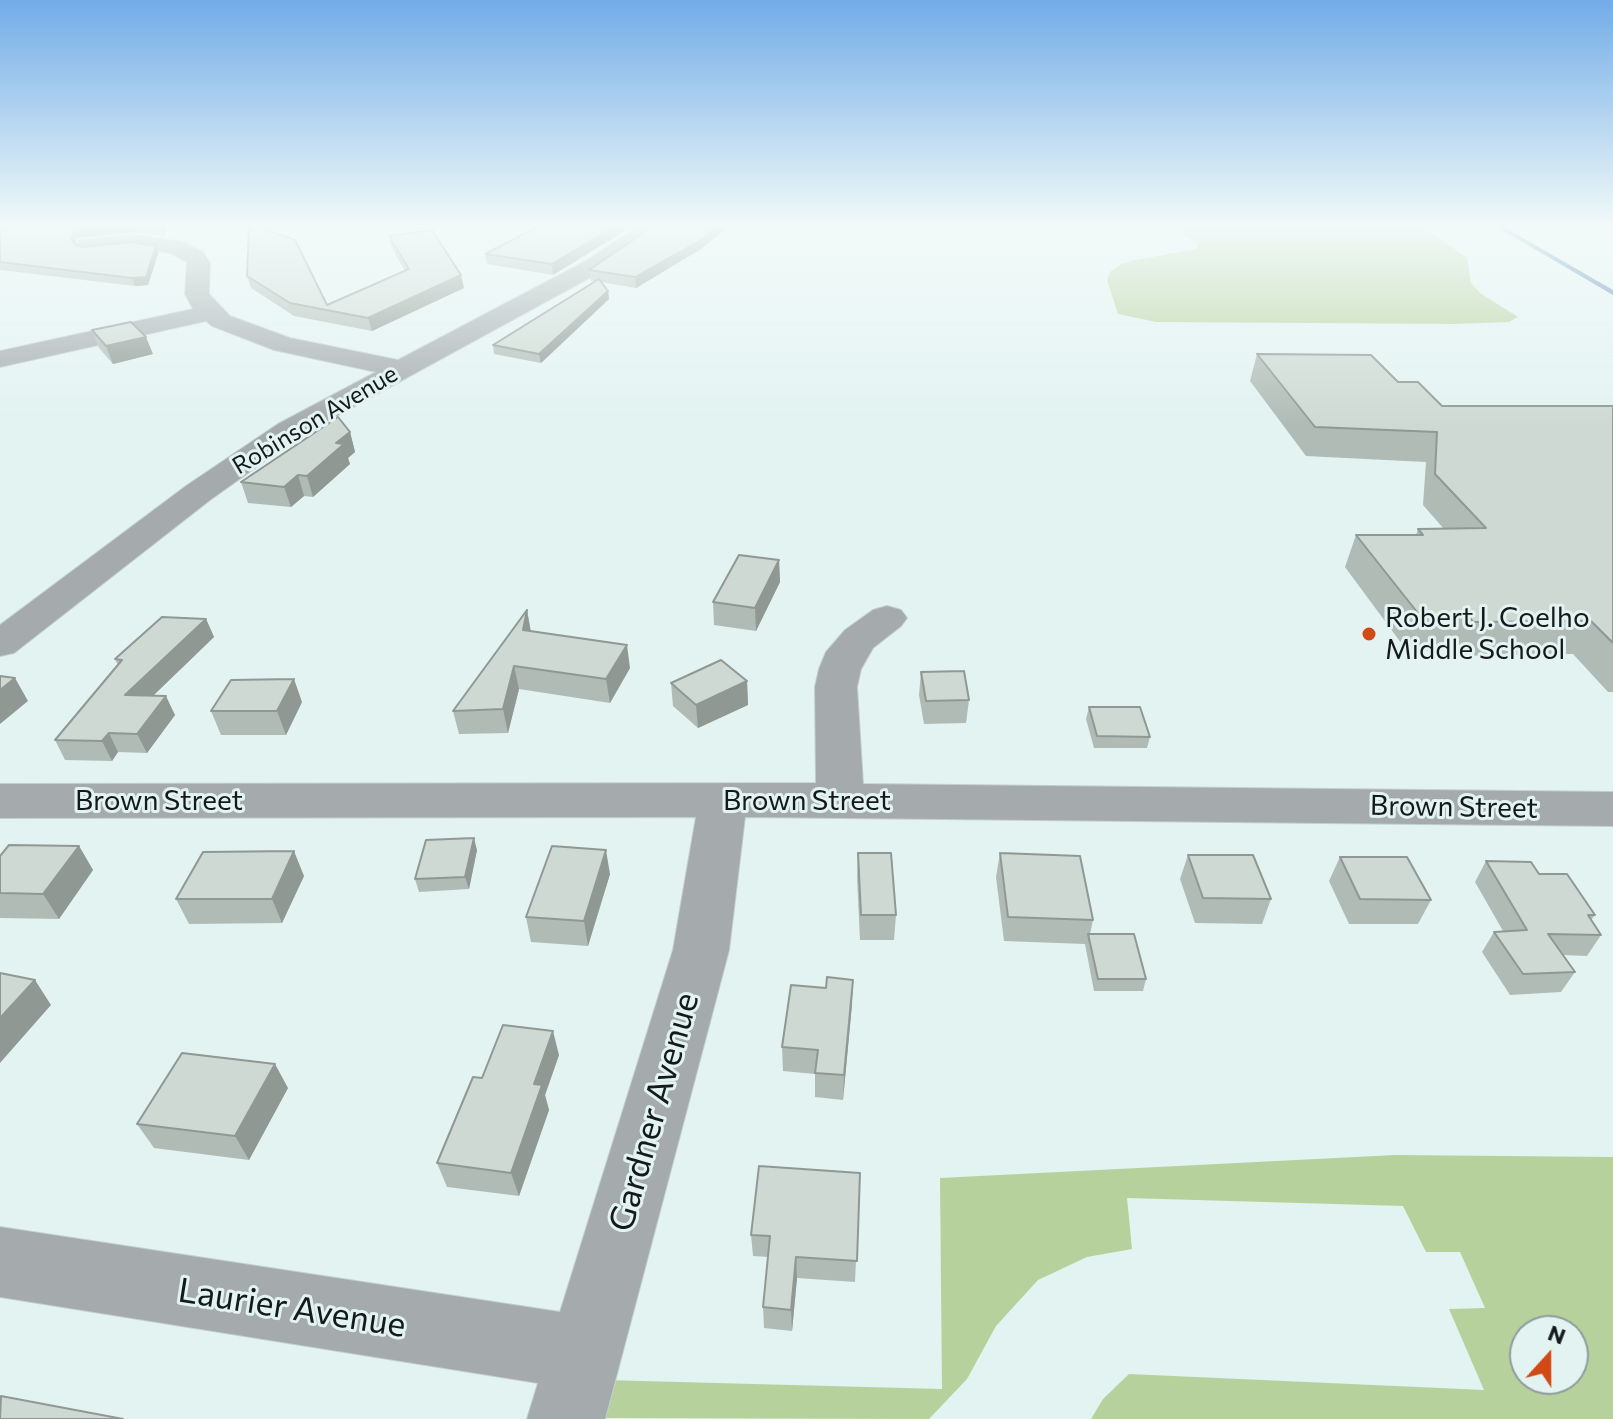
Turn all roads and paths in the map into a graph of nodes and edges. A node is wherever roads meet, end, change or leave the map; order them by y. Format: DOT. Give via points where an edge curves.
graph roads {
  1 [pos="197,293"];
  2 [pos="543,293"];
  3 [pos="210,313"];
  4 [pos="0,359"];
  5 [pos="401,369"];
  6 [pos="887,618"];
  7 [pos="0,644"];
  8 [pos="840,800"];
  9 [pos="0,801"];
  10 [pos="723,802"];
  11 [pos="1613,809"];
  12 [pos="0,1262"];
  13 [pos="584,1353"];
  14 [pos="566,1419"];
  1 -- 3 [label="street"];
  2 -- 5 [label="street, Robinson Avenue"];
  3 -- 4 [label="street"];
  3 -- 5 [label="street" via="260,337"];
  5 -- 7 [label="street, Robinson Avenue" via="241,461"];
  6 -- 8 [label="street" via="847,652 840,669"];
  8 -- 10 [label="street, Brown Street"];
  8 -- 11 [label="street, Brown Street"];
  9 -- 10 [label="street, Brown Street"];
  10 -- 13 [label="street, Gardner Avenue" via="701,950"];
  12 -- 13 [label="street, Laurier Avenue"];
  13 -- 14 [label="street, Gardner Avenue"];
}
